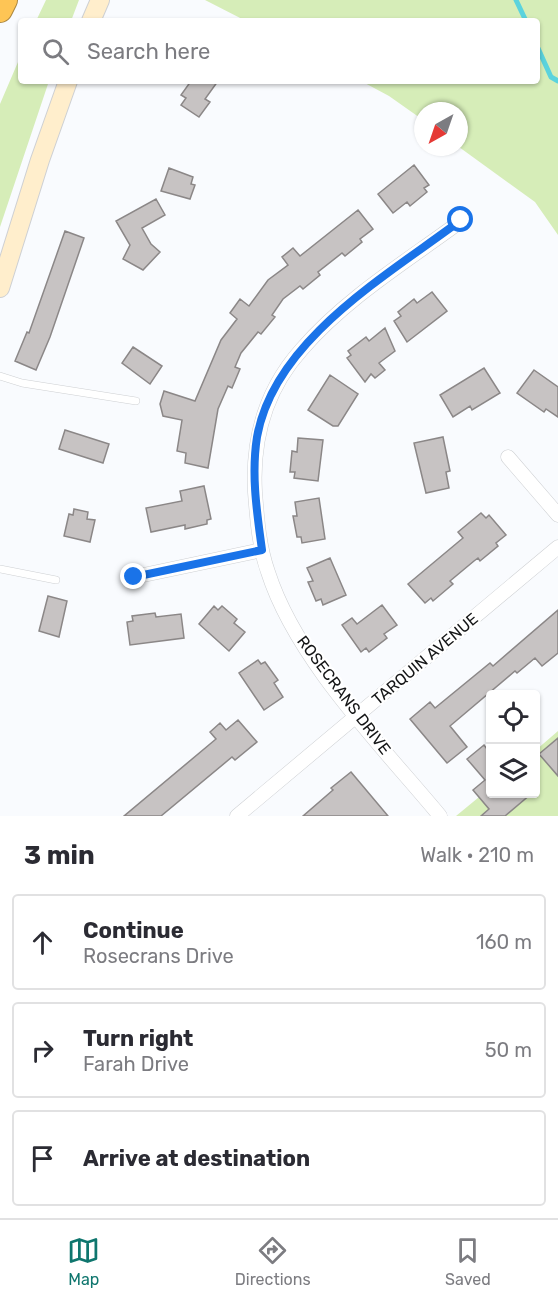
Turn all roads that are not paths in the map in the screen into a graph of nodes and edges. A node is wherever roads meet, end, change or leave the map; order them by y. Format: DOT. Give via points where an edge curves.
graph roads {
  1 [pos="5,0"];
  2 [pos="100,0"];
  3 [pos="0,10"];
  4 [pos="92,18"];
  5 [pos="67,84"];
  6 [pos="461,220"];
  7 [pos="0,288"];
  8 [pos="0,376"];
  9 [pos="136,401"];
  10 [pos="508,457"];
  11 [pos="558,515"];
  12 [pos="558,547"];
  13 [pos="262,550"];
  14 [pos="0,569"];
  15 [pos="134,577"];
  16 [pos="56,580"];
  17 [pos="357,717"];
  18 [pos="237,816"];
  19 [pos="440,816"];
  1 -- 3 [label="highway"];
  2 -- 4 [label="main road"];
  5 -- 7 [label="main road"];
  6 -- 13 [label="street, ROSECRANS DRIVE" via="343,310 301,349 278,382 261,421 255,452"];
  8 -- 9 [label="lane"];
  10 -- 11 [label="street"];
  12 -- 17 [label="street, TARQUIN AVENUE"];
  13 -- 15 [label="street"];
  13 -- 17 [label="street, ROSECRANS DRIVE" via="274,589 293,628"];
  14 -- 16 [label="lane"];
  17 -- 18 [label="street, TARQUIN AVENUE"];
  17 -- 19 [label="street, ROSECRANS DRIVE"];
}
